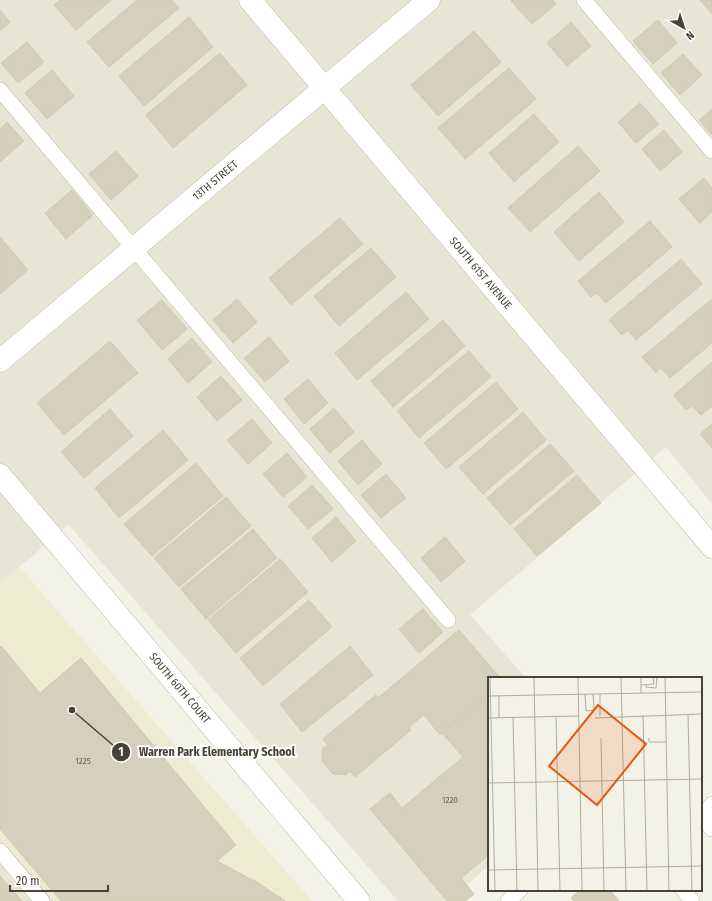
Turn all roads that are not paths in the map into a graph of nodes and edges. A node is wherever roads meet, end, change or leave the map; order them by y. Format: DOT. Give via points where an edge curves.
graph roads {
  1 [pos="250,0"];
  2 [pos="429,0"];
  3 [pos="584,0"];
  4 [pos="325,88"];
  5 [pos="0,90"];
  6 [pos="712,152"];
  7 [pos="134,248"];
  8 [pos="0,361"];
  9 [pos="0,475"];
  10 [pos="712,547"];
  11 [pos="448,620"];
  12 [pos="712,804"];
  13 [pos="712,829"];
  14 [pos="0,851"];
  15 [pos="519,891"];
  16 [pos="684,891"];
  17 [pos="42,901"];
  18 [pos="359,901"];
  19 [pos="508,901"];
  20 [pos="692,901"];
  1 -- 4 [label="street, SOUTH 61ST AVENUE"];
  2 -- 4 [label="street, 13TH STREET"];
  3 -- 6 [label="lane"];
  4 -- 7 [label="street, 13TH STREET"];
  4 -- 10 [label="street, SOUTH 61ST AVENUE"];
  5 -- 7 [label="lane"];
  7 -- 8 [label="street, 13TH STREET"];
  7 -- 11 [label="lane"];
  9 -- 18 [label="street, SOUTH 60TH COURT"];
  12 -- 13 [label="lane" via="705,813"];
  14 -- 17 [label="lane"];
  15 -- 19 [label="lane"];
  16 -- 20 [label="lane"];
}
